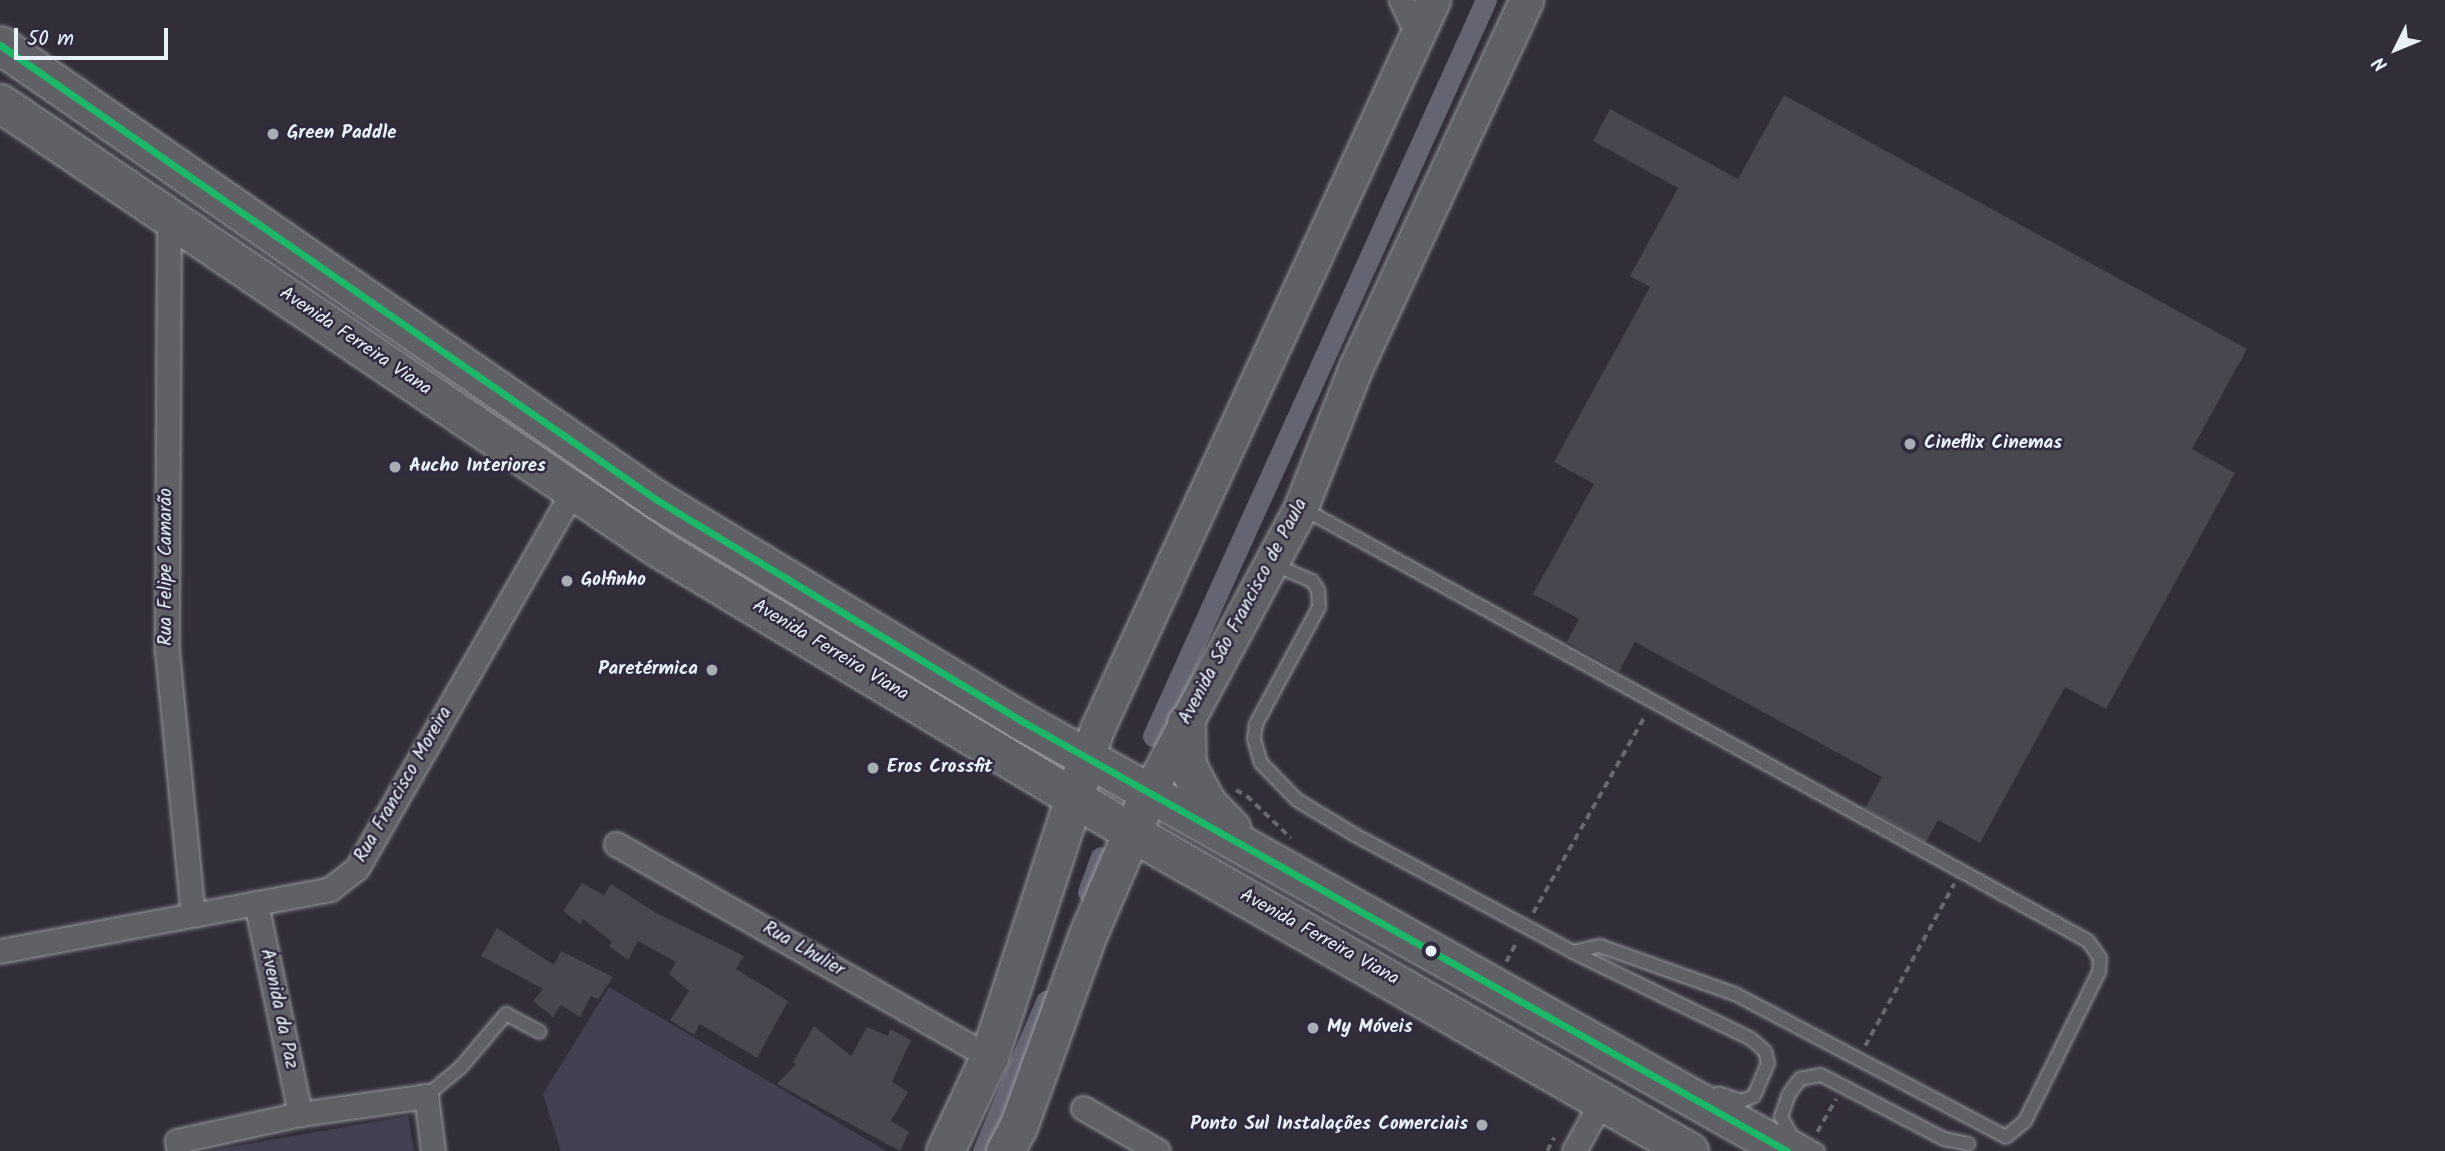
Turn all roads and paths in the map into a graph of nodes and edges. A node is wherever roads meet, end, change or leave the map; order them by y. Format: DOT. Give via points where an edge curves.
graph roads {
  1 [pos="1401,0"];
  2 [pos="1433,0"];
  3 [pos="1526,0"];
  4 [pos="1417,35"];
  5 [pos="0,45"];
  6 [pos="0,103"];
  7 [pos="169,218"];
  8 [pos="573,491"];
  9 [pos="1301,507"];
  10 [pos="1273,564"];
  11 [pos="1652,702"];
  12 [pos="1186,723"];
  13 [pos="1087,758"];
  14 [pos="1150,792"];
  15 [pos="1074,798"];
  16 [pos="1131,832"];
  17 [pos="616,844"];
  18 [pos="1248,846"];
  19 [pos="1961,872"];
  20 [pos="256,904"];
  21 [pos="193,915"];
  22 [pos="1037,915"];
  23 [pos="1526,926"];
  24 [pos="1086,940"];
  25 [pos="0,951"];
  26 [pos="1573,952"];
  27 [pos="1495,984"];
  28 [pos="540,1032"];
  29 [pos="1597,1043"];
  30 [pos="1636,1048"];
  31 [pos="989,1057"];
  32 [pos="1858,1059"];
  33 [pos="1843,1085"];
  34 [pos="1706,1087"];
  35 [pos="426,1096"];
  36 [pos="1602,1100"];
  37 [pos="1083,1108"];
  38 [pos="300,1114"];
  39 [pos="1801,1144"];
  40 [pos="1969,1144"];
  41 [pos="179,1151"];
  42 [pos="433,1151"];
  43 [pos="945,1151"];
  44 [pos="1005,1151"];
  45 [pos="1158,1151"];
  46 [pos="1574,1151"];
  47 [pos="1689,1151"];
  48 [pos="1818,1151"];
  1 -- 4 [label="street"];
  2 -- 4 [label="street"];
  3 -- 9 [label="street, Avenida São Francisco de Paula" via="1355,369"];
  4 -- 13 [label="street"];
  5 -- 13 [label="main road, Avenida Ferreira Viana" via="657,500"];
  6 -- 7 [label="main road, Avenida Ferreira Viana"];
  7 -- 8 [label="main road, Avenida Ferreira Viana"];
  7 -- 21 [label="street, Rua Felipe Camarão" via="167,652"];
  8 -- 15 [label="main road, Avenida Ferreira Viana" via="658,548"];
  8 -- 20 [label="street, Rua Francisco Moreira" via="357,868 330,889"];
  9 -- 10 [label="street, Avenida São Francisco de Paula"];
  9 -- 11 [label="lane"];
  10 -- 12 [label="street, Avenida São Francisco de Paula"];
  10 -- 23 [label="lane" via="1312,581 1319,607 1256,724 1254,738 1265,769 1315,812"];
  11 -- 19 [label="lane"];
  11 -- 23 [label="path"];
  12 -- 14 [label="street, Avenida São Francisco de Paula"];
  12 -- 18 [label="main road" via="1187,762 1195,783 1207,803"];
  13 -- 14 [label="main road, Avenida Ferreira Viana"];
  13 -- 15 [label="main road"];
  14 -- 16 [label="main road, Avenida São Francisco de Paula"];
  14 -- 18 [label="main road, Avenida Ferreira Viana"];
  15 -- 16 [label="main road, Avenida Ferreira Viana"];
  15 -- 22 [label="main road"];
  16 -- 24 [label="main road, Avenida São Francisco de Paula"];
  16 -- 36 [label="main road, Avenida Ferreira Viana"];
  17 -- 31 [label="street, Rua Lhulier"];
  18 -- 27 [label="main road, Avenida Ferreira Viana"];
  19 -- 32 [label="path"];
  19 -- 32 [label="lane" via="2088,941 2100,958 2099,972 2025,1121 2006,1137"];
  20 -- 21 [label="street, Rua Francisco Moreira"];
  20 -- 38 [label="street, Avenida da Paz"];
  21 -- 25 [label="street, Rua Francisco Moreira"];
  22 -- 24 [label="main road"];
  22 -- 31 [label="main road"];
  23 -- 26 [label="lane"];
  23 -- 27 [label="path"];
  24 -- 44 [label="main road, Avenida São Francisco de Paula"];
  26 -- 32 [label="lane" via="1600,946 1696,978"];
  26 -- 34 [label="lane" via="1751,1039 1765,1051 1768,1063 1754,1096 1730,1099"];
  27 -- 29 [label="main road, Avenida Ferreira Viana"];
  28 -- 35 [label="lane" via="506,1013 461,1067"];
  29 -- 30 [label="lane"];
  29 -- 39 [label="main road, Avenida Ferreira Viana"];
  31 -- 43 [label="main road"];
  33 -- 39 [label="path"];
  33 -- 40 [label="lane" via="1944,1139"];
  33 -- 48 [label="lane" via="1821,1075 1800,1079 1789,1094 1783,1125"];
  35 -- 38 [label="street"];
  35 -- 42 [label="street"];
  36 -- 46 [label="street"];
  36 -- 47 [label="main road, Avenida Ferreira Viana"];
  37 -- 45 [label="street"];
  38 -- 41 [label="street" via="177,1141"];
}
